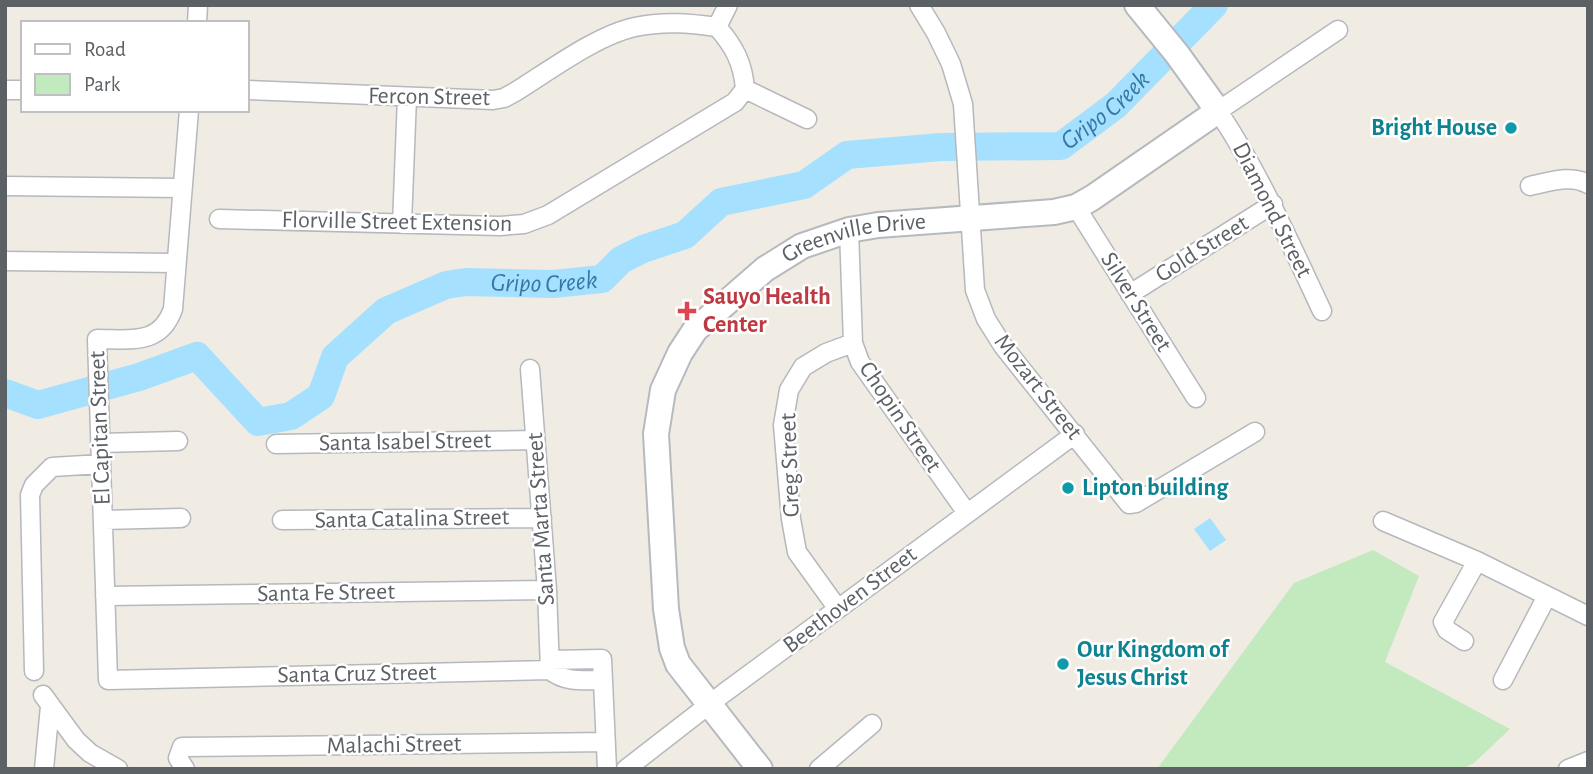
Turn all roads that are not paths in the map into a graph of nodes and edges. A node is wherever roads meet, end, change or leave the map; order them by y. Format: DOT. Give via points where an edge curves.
graph roads {
  1 [pos="729,5"];
  2 [pos="919,5"];
  3 [pos="1137,5"];
  4 [pos="717,27"];
  5 [pos="1338,30"];
  6 [pos="745,89"];
  7 [pos="248,90"];
  8 [pos="407,97"];
  9 [pos="1218,111"];
  10 [pos="189,112"];
  11 [pos="807,119"];
  12 [pos="1588,184"];
  13 [pos="5,186"];
  14 [pos="1530,186"];
  15 [pos="181,188"];
  16 [pos="1273,204"];
  17 [pos="1076,207"];
  18 [pos="971,216"];
  19 [pos="219,219"];
  20 [pos="402,225"];
  21 [pos="849,230"];
  22 [pos="5,261"];
  23 [pos="176,263"];
  24 [pos="1130,294"];
  25 [pos="1322,311"];
  26 [pos="853,343"];
  27 [pos="530,369"];
  28 [pos="1196,398"];
  29 [pos="1255,432"];
  30 [pos="1075,434"];
  31 [pos="535,440"];
  32 [pos="178,441"];
  33 [pos="100,443"];
  34 [pos="276,444"];
  35 [pos="101,464"];
  36 [pos="967,513"];
  37 [pos="181,517"];
  38 [pos="542,518"];
  39 [pos="103,520"];
  40 [pos="282,520"];
  41 [pos="1383,521"];
  42 [pos="1477,561"];
  43 [pos="547,590"];
  44 [pos="106,596"];
  45 [pos="1547,596"];
  46 [pos="838,610"];
  47 [pos="1588,616"];
  48 [pos="1464,641"];
  49 [pos="550,665"];
  50 [pos="34,671"];
  51 [pos="108,680"];
  52 [pos="603,680"];
  53 [pos="1503,680"];
  54 [pos="709,705"];
  55 [pos="872,723"];
  56 [pos="606,742"];
  57 [pos="1588,761"];
  58 [pos="113,768"];
  59 [pos="44,769"];
  60 [pos="185,769"];
  61 [pos="607,769"];
  62 [pos="626,769"];
  63 [pos="760,769"];
  64 [pos="819,769"];
  65 [pos="1568,769"];
  1 -- 4 [label="street"];
  2 -- 18 [label="street, Mozart Street" via="951,64 963,104"];
  3 -- 9 [label="street"];
  4 -- 6 [label="street" via="744,68"];
  4 -- 8 [label="street, Fercon Street" via="667,22 633,27 601,40 504,98"];
  5 -- 9 [label="street, Greenville Drive"];
  6 -- 11 [label="street"];
  6 -- 20 [label="street, Florville Street Extension" via="735,102 524,225"];
  7 -- 8 [label="street, Fercon Street"];
  8 -- 20 [label="street"];
  9 -- 16 [label="street, Diamond Street"];
  9 -- 17 [label="street, Greenville Drive"];
  10 -- 15 [label="street, El Capitan Street"];
  12 -- 14 [label="street" via="1563,179"];
  13 -- 15 [label="street"];
  15 -- 23 [label="street, El Capitan Street"];
  16 -- 24 [label="street, Gold Street"];
  16 -- 25 [label="street, Diamond Street"];
  17 -- 18 [label="street, Greenville Drive"];
  17 -- 24 [label="street, Silver Street"];
  18 -- 21 [label="street, Greenville Drive"];
  18 -- 30 [label="street, Mozart Street" via="975,290 986,319"];
  19 -- 20 [label="street, Florville Street Extension"];
  21 -- 26 [label="street, Chopin Street"];
  21 -- 54 [label="street, Greenville Drive" via="783,256 718,309 695,330 663,390 656,434 668,631 678,664"];
  22 -- 23 [label="street"];
  23 -- 33 [label="street, El Capitan Street" via="173,309 159,333 97,339"];
  24 -- 28 [label="street, Silver Street"];
  26 -- 36 [label="street, Chopin Street" via="876,387"];
  26 -- 46 [label="street, Greg Street" via="803,367 789,390 783,425 797,552"];
  27 -- 31 [label="street, Santa Marta Street"];
  29 -- 30 [label="street, Mozart Street" via="1129,504"];
  30 -- 36 [label="street, Beethoven Street"];
  31 -- 34 [label="street, Santa Isabel Street"];
  31 -- 38 [label="street, Santa Marta Street"];
  32 -- 33 [label="street"];
  33 -- 35 [label="street, El Capitan Street"];
  35 -- 39 [label="street, El Capitan Street"];
  35 -- 50 [label="street" via="52,467 30,495"];
  36 -- 46 [label="street, Beethoven Street"];
  37 -- 39 [label="street"];
  38 -- 40 [label="street, Santa Catalina Street"];
  38 -- 43 [label="street, Santa Marta Street"];
  39 -- 44 [label="street, El Capitan Street"];
  41 -- 42 [label="street"];
  42 -- 45 [label="street"];
  42 -- 48 [label="street" via="1443,622"];
  43 -- 44 [label="street, Santa Fe Street"];
  43 -- 49 [label="street, Santa Marta Street"];
  44 -- 51 [label="street, El Capitan Street"];
  45 -- 47 [label="street"];
  45 -- 53 [label="street"];
  46 -- 54 [label="street, Beethoven Street"];
  49 -- 51 [label="street, Santa Cruz Street"];
  49 -- 52 [label="street, Santa Cruz Street" via="557,676"];
  49 -- 52 [label="street, Santa Cruz Street" via="602,659"];
  52 -- 56 [label="street"];
  54 -- 62 [label="street, Beethoven Street"];
  54 -- 63 [label="street, Greenville Drive"];
  55 -- 64 [label="street"];
  56 -- 60 [label="street, Malachi Street" via="182,747 178,758"];
  56 -- 61 [label="street"];
  57 -- 65 [label="street"];
  58 -- 59 [label="street" via="76,740 47,701"];
}
